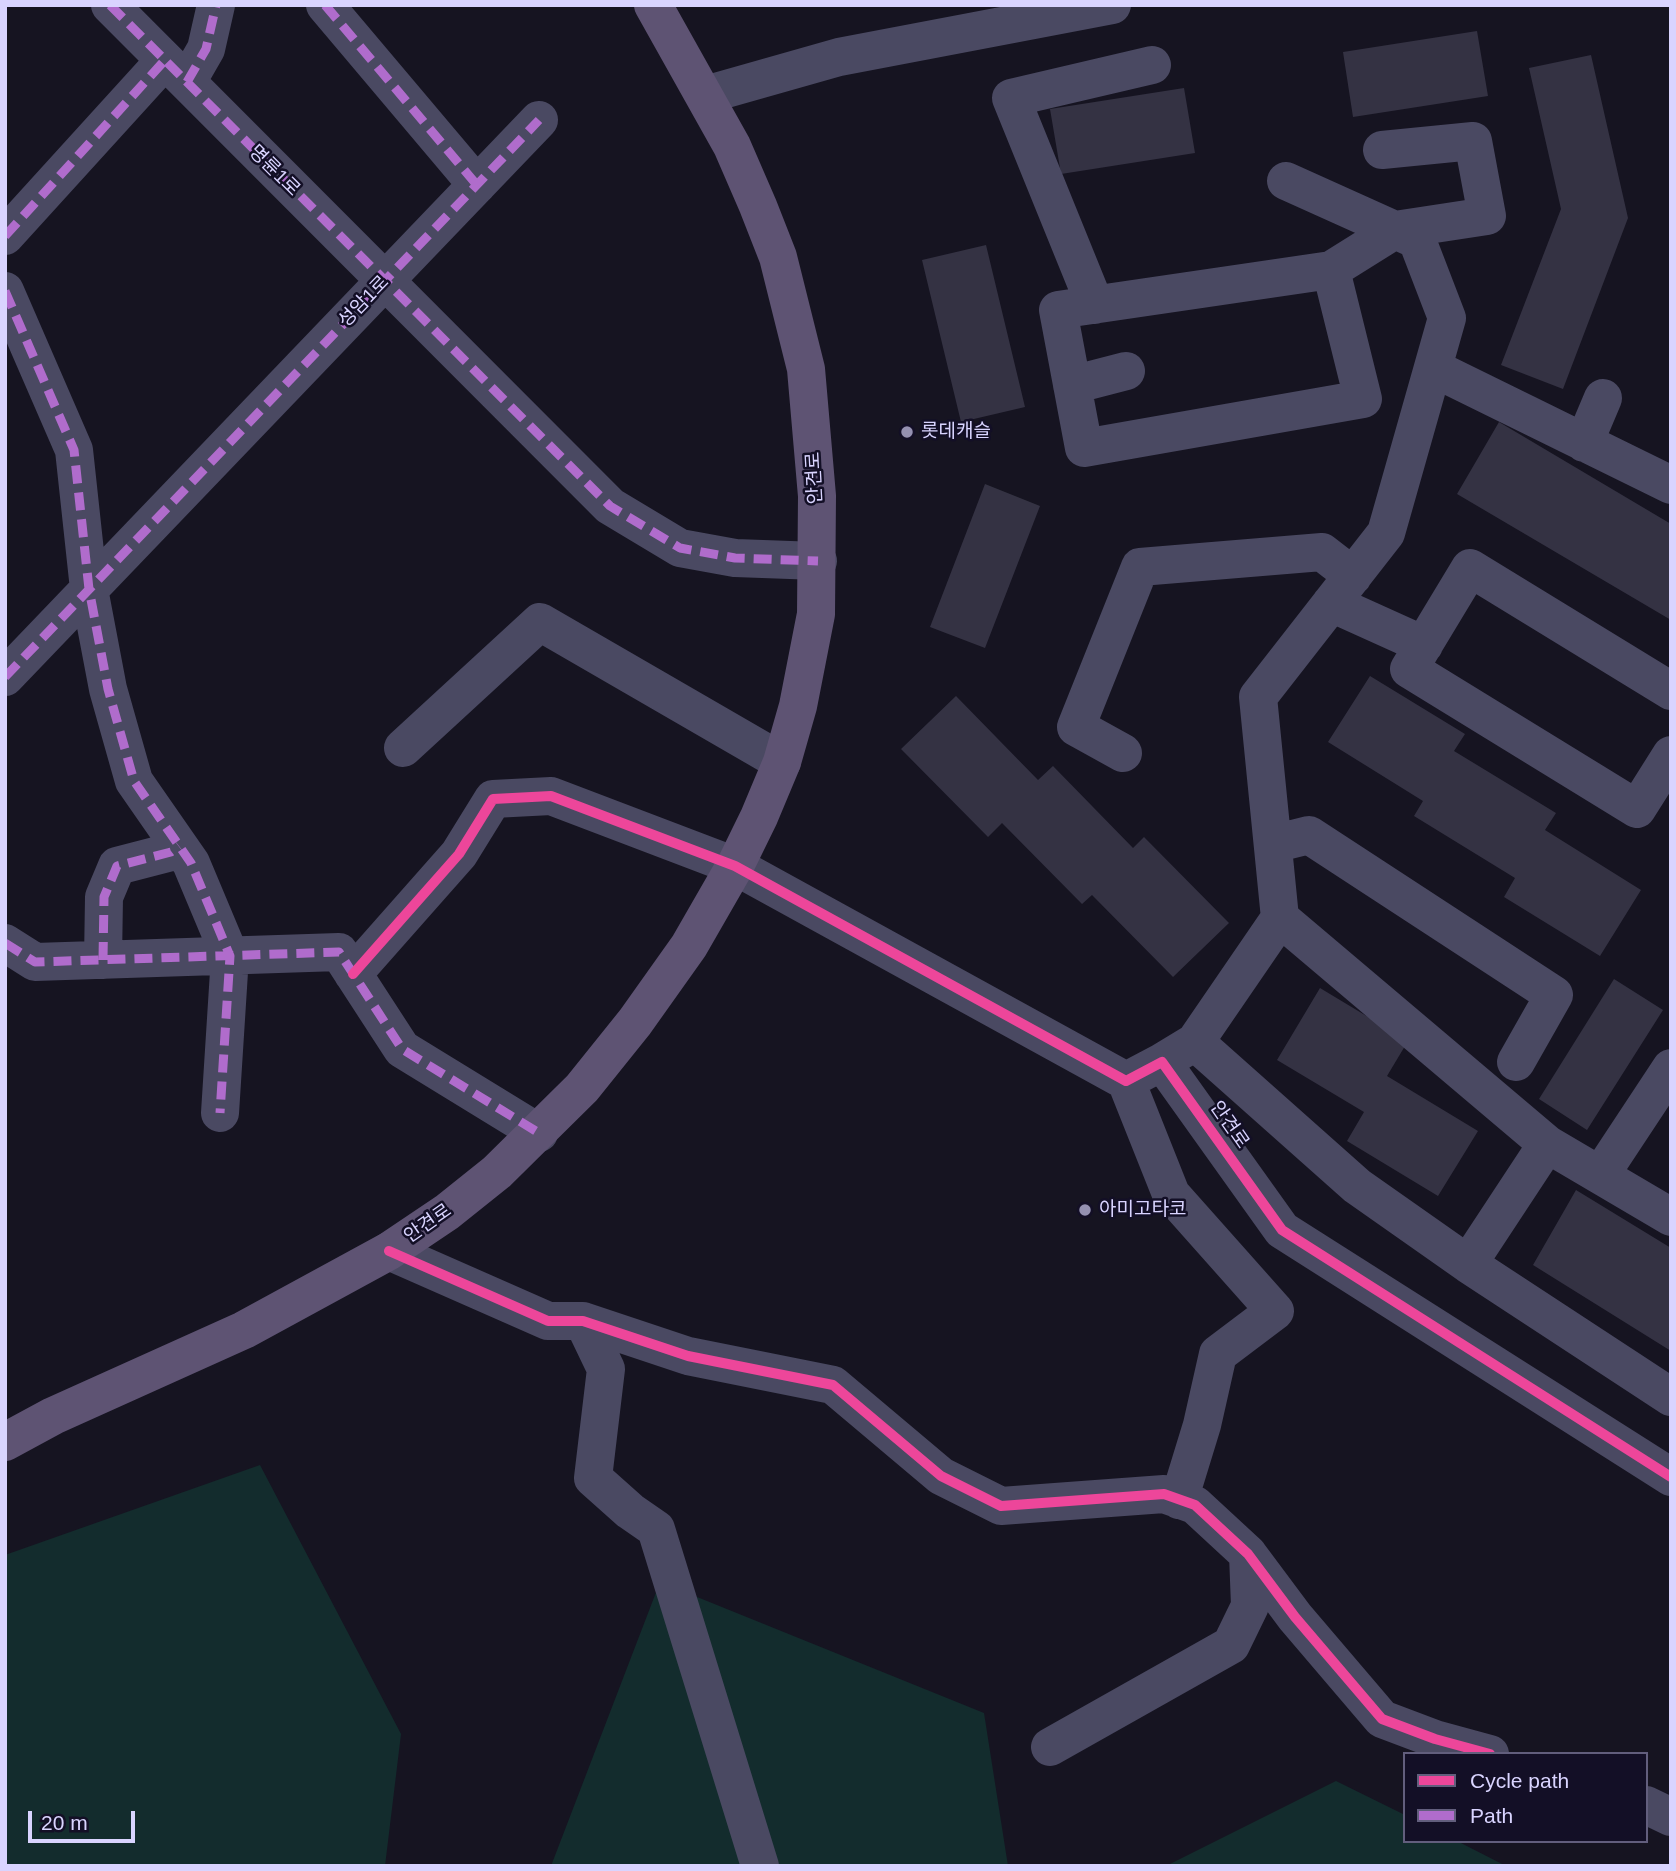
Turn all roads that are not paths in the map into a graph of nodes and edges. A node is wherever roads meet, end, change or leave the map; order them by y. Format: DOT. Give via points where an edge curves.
graph roads {
  1 [pos="110,5"];
  2 [pos="216,5"];
  3 [pos="326,5"];
  4 [pos="653,5"];
  5 [pos="1112,5"];
  6 [pos="1152,65"];
  7 [pos="176,71"];
  8 [pos="705,95"];
  9 [pos="539,120"];
  10 [pos="1382,150"];
  11 [pos="1286,181"];
  12 [pos="477,186"];
  13 [pos="1395,230"];
  14 [pos="5,236"];
  15 [pos="1331,270"];
  16 [pos="384,281"];
  17 [pos="5,291"];
  18 [pos="1095,305"];
  19 [pos="1433,368"];
  20 [pos="1126,371"];
  21 [pos="1072,386"];
  22 [pos="1603,398"];
  23 [pos="1584,443"];
  24 [pos="1671,485"];
  25 [pos="818,561"];
  26 [pos="89,589"];
  27 [pos="1342,590"];
  28 [pos="1424,645"];
  29 [pos="5,677"];
  30 [pos="1671,691"];
  31 [pos="403,748"];
  32 [pos="1123,753"];
  33 [pos="1671,755"];
  34 [pos="782,762"];
  35 [pos="1273,845"];
  36 [pos="179,846"];
  37 [pos="736,866"];
  38 [pos="1280,918"];
  39 [pos="5,943"];
  40 [pos="230,956"];
  41 [pos="103,960"];
  42 [pos="353,974"];
  43 [pos="1195,1042"];
  44 [pos="1163,1062"];
  45 [pos="1516,1062"];
  46 [pos="1671,1068"];
  47 [pos="1126,1081"];
  48 [pos="220,1114"];
  49 [pos="539,1133"];
  50 [pos="1547,1144"];
  51 [pos="1601,1174"];
  52 [pos="1671,1217"];
  53 [pos="389,1251"];
  54 [pos="1468,1264"];
  55 [pos="583,1321"];
  56 [pos="1671,1397"];
  57 [pos="5,1442"];
  58 [pos="1671,1477"];
  59 [pos="1179,1500"];
  60 [pos="1248,1555"];
  61 [pos="1050,1747"];
  62 [pos="1483,1752"];
  63 [pos="1648,1806"];
  64 [pos="1671,1817"];
  65 [pos="760,1866"];
  1 -- 7 [label="street, 명륜1로"];
  2 -- 7 [label="street" via="206,49"];
  3 -- 12 [label="street"];
  4 -- 8 [label="main road, 안견로"];
  5 -- 8 [label="street" via="839,57"];
  6 -- 18 [label="street" via="1011,98"];
  7 -- 14 [label="street"];
  7 -- 16 [label="street, 명륜1로"];
  8 -- 25 [label="main road, 안견로" via="758,206 796,321 811,411"];
  9 -- 12 [label="street, 성암1로"];
  10 -- 13 [label="street" via="1473,141 1487,216"];
  11 -- 13 [label="street"];
  12 -- 16 [label="street, 성암1로"];
  13 -- 15 [label="street"];
  13 -- 19 [label="street" via="1418,240 1447,318"];
  15 -- 18 [label="street"];
  15 -- 21 [label="street" via="1363,399 1084,448"];
  16 -- 25 [label="street, 명륜1로" via="610,506 632,522 680,548 703,553"];
  16 -- 26 [label="street, 성암1로"];
  17 -- 26 [label="street" via="74,450"];
  18 -- 21 [label="street" via="1058,310"];
  19 -- 23 [label="street"];
  19 -- 27 [label="street" via="1386,533"];
  20 -- 21 [label="street"];
  22 -- 23 [label="street"];
  23 -- 24 [label="street"];
  25 -- 34 [label="main road, 안견로" via="808,668"];
  26 -- 29 [label="street, 성암1로"];
  26 -- 36 [label="street" via="107,689 134,781"];
  27 -- 28 [label="street"];
  27 -- 32 [label="street" via="1322,552 1140,567 1076,727"];
  27 -- 35 [label="street" via="1258,697"];
  28 -- 30 [label="street" via="1470,568"];
  28 -- 33 [label="street" via="1409,669 1637,809"];
  31 -- 34 [label="street" via="540,622"];
  34 -- 37 [label="main road, 안견로"];
  35 -- 38 [label="street"];
  35 -- 45 [label="street" via="1309,835 1554,995"];
  36 -- 40 [label="street" via="191,863"];
  36 -- 41 [label="street" via="117,866 104,897"];
  37 -- 42 [label="street" via="551,796 493,799 458,854"];
  37 -- 47 [label="street"];
  37 -- 49 [label="main road, 안견로" via="689,946 635,1022"];
  38 -- 43 [label="street"];
  38 -- 50 [label="street"];
  39 -- 41 [label="street" via="35,962"];
  40 -- 41 [label="street"];
  40 -- 42 [label="street" via="339,952"];
  40 -- 48 [label="street"];
  42 -- 49 [label="street" via="402,1049"];
  43 -- 44 [label="street"];
  43 -- 54 [label="street" via="1357,1186"];
  44 -- 47 [label="street"];
  44 -- 58 [label="street, 안견로" via="1282,1230"];
  46 -- 51 [label="street"];
  47 -- 59 [label="street" via="1171,1194 1275,1311 1218,1354"];
  49 -- 53 [label="main road, 안견로" via="447,1212"];
  50 -- 51 [label="street"];
  50 -- 54 [label="street"];
  51 -- 52 [label="street"];
  53 -- 55 [label="street" via="548,1321"];
  53 -- 57 [label="main road, 안견로" via="244,1330"];
  54 -- 56 [label="street"];
  55 -- 59 [label="street" via="688,1356 833,1385 941,1476 1002,1506 1164,1494"];
  55 -- 65 [label="street" via="606,1369 593,1478 656,1528"];
  59 -- 60 [label="street" via="1195,1506"];
  60 -- 61 [label="street" via="1250,1606 1231,1645"];
  60 -- 62 [label="street" via="1382,1719"];
  63 -- 64 [label="street"];
}
